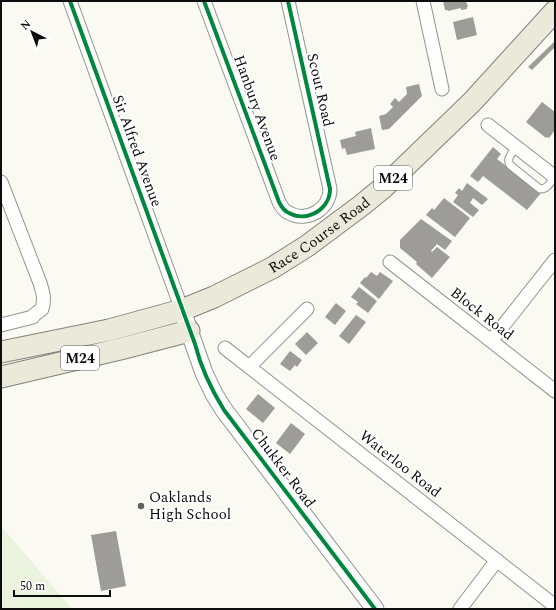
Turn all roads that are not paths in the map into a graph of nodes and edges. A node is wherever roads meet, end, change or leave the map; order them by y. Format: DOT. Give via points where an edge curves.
graph roads {
  1 [pos="70,1"];
  2 [pos="204,1"];
  3 [pos="288,1"];
  4 [pos="422,1"];
  5 [pos="555,11"];
  6 [pos="442,89"];
  7 [pos="488,125"];
  8 [pos="516,147"];
  9 [pos="555,176"];
  10 [pos="1,182"];
  11 [pos="296,216"];
  12 [pos="555,260"];
  13 [pos="390,262"];
  14 [pos="307,309"];
  15 [pos="182,310"];
  16 [pos="1,325"];
  17 [pos="189,331"];
  18 [pos="491,341"];
  19 [pos="225,348"];
  20 [pos="1,352"];
  21 [pos="249,367"];
  22 [pos="1,376"];
  23 [pos="555,391"];
  24 [pos="497,560"];
  25 [pos="555,606"];
  26 [pos="375,609"];
  27 [pos="460,609"];
  1 -- 15 [label="street, Sir Alfred Avenue"];
  2 -- 11 [label="street, Hanbury Avenue" via="279,202 284,210"];
  3 -- 11 [label="street, Scout Road" via="330,194 326,205 315,213 309,216"];
  4 -- 6 [label="street"];
  5 -- 15 [label="main road, Race Course Road / M24" via="472,102 362,205 307,246 272,268"];
  7 -- 8 [label="street"];
  8 -- 9 [label="street"];
  8 -- 9 [label="lane" via="508,161 510,165 540,189 548,186"];
  10 -- 16 [label="street" via="44,296 42,309 33,317"];
  12 -- 18 [label="street"];
  13 -- 18 [label="street, Block Road"];
  14 -- 21 [label="street"];
  15 -- 17 [label="street, Chukker Road"];
  15 -- 20 [label="main road, M24" via="109,330"];
  17 -- 22 [label="main road, M24"];
  17 -- 26 [label="street, Chukker Road" via="204,373 224,410"];
  18 -- 23 [label="street, Block Road"];
  19 -- 21 [label="street, Waterloo Road"];
  21 -- 24 [label="street, Waterloo Road"];
  24 -- 25 [label="street, Waterloo Road"];
  24 -- 27 [label="street"];
}
